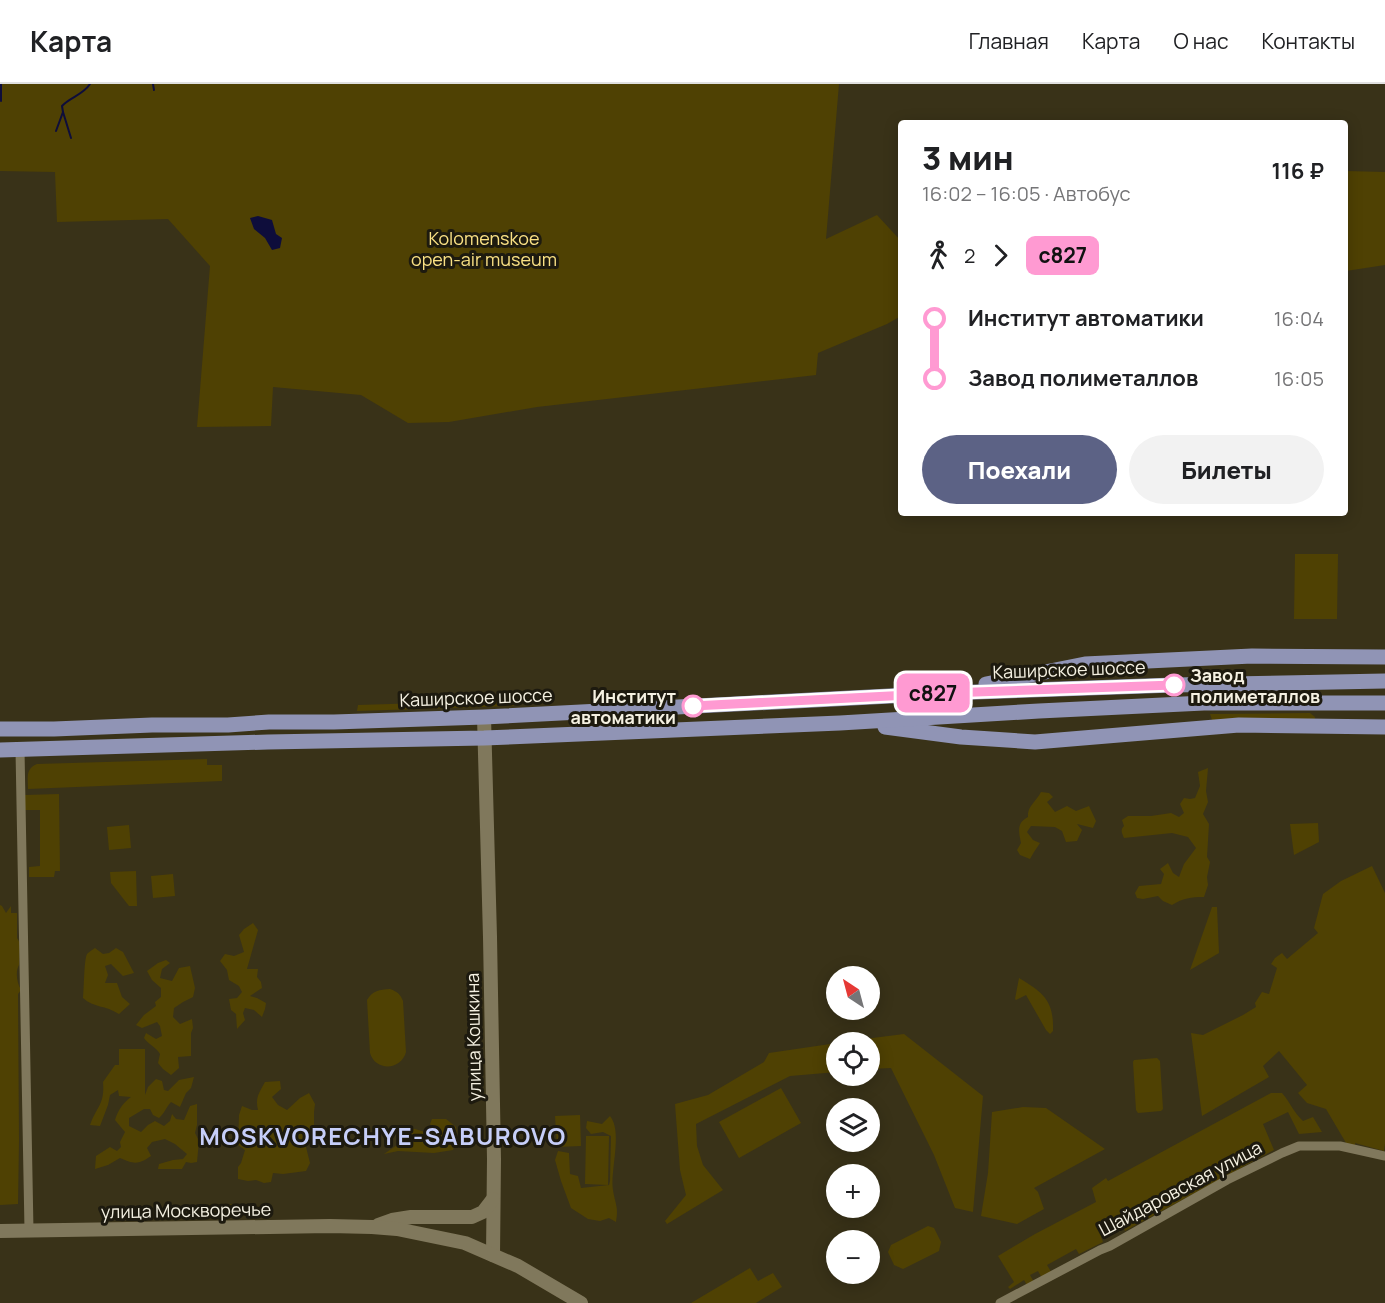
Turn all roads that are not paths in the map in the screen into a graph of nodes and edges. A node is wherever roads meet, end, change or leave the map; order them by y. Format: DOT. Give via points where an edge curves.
graph roads {
  1 [pos="1385,657"];
  2 [pos="1385,681"];
  3 [pos="948,693"];
  4 [pos="1385,703"];
  5 [pos="484,717"];
  6 [pos="840,723"];
  7 [pos="1385,727"];
  8 [pos="0,729"];
  9 [pos="484,738"];
  10 [pos="0,750"];
  11 [pos="20,750"];
  12 [pos="1385,1156"];
  13 [pos="494,1199"];
  14 [pos="372,1227"];
  15 [pos="29,1230"];
  16 [pos="493,1230"];
  17 [pos="0,1231"];
  18 [pos="465,1243"];
  19 [pos="493,1255"];
  20 [pos="581,1303"];
  21 [pos="1000,1303"];
  1 -- 3 [label="main road" via="1252,656 1085,664"];
  2 -- 3 [label="main road, Каширское шоссе"];
  3 -- 5 [label="main road, Каширское шоссе"];
  4 -- 6 [label="main road" via="1204,703"];
  5 -- 8 [label="main road, Каширское шоссе"];
  5 -- 9 [label="main road, улица Кошкина"];
  6 -- 7 [label="main road" via="1035,742 1239,725"];
  6 -- 9 [label="main road"];
  9 -- 11 [label="main road"];
  9 -- 13 [label="main road, улица Кошкина"];
  10 -- 11 [label="main road"];
  11 -- 15 [label="street"];
  12 -- 21 [label="street, Шайдаровская улица" via="1340,1146 1292,1148"];
  13 -- 14 [label="main road, улица Москворечье" via="483,1212 472,1216 411,1217"];
  13 -- 16 [label="main road, улица Кошкина"];
  14 -- 15 [label="main road, улица Москворечье"];
  14 -- 18 [label="main road, улица Москворечье"];
  15 -- 17 [label="main road, улица Москворечье"];
  16 -- 18 [label="main road"];
  16 -- 19 [label="main road, улица Кошкина"];
  18 -- 19 [label="main road, улица Москворечье"];
  19 -- 20 [label="main road"];
}
